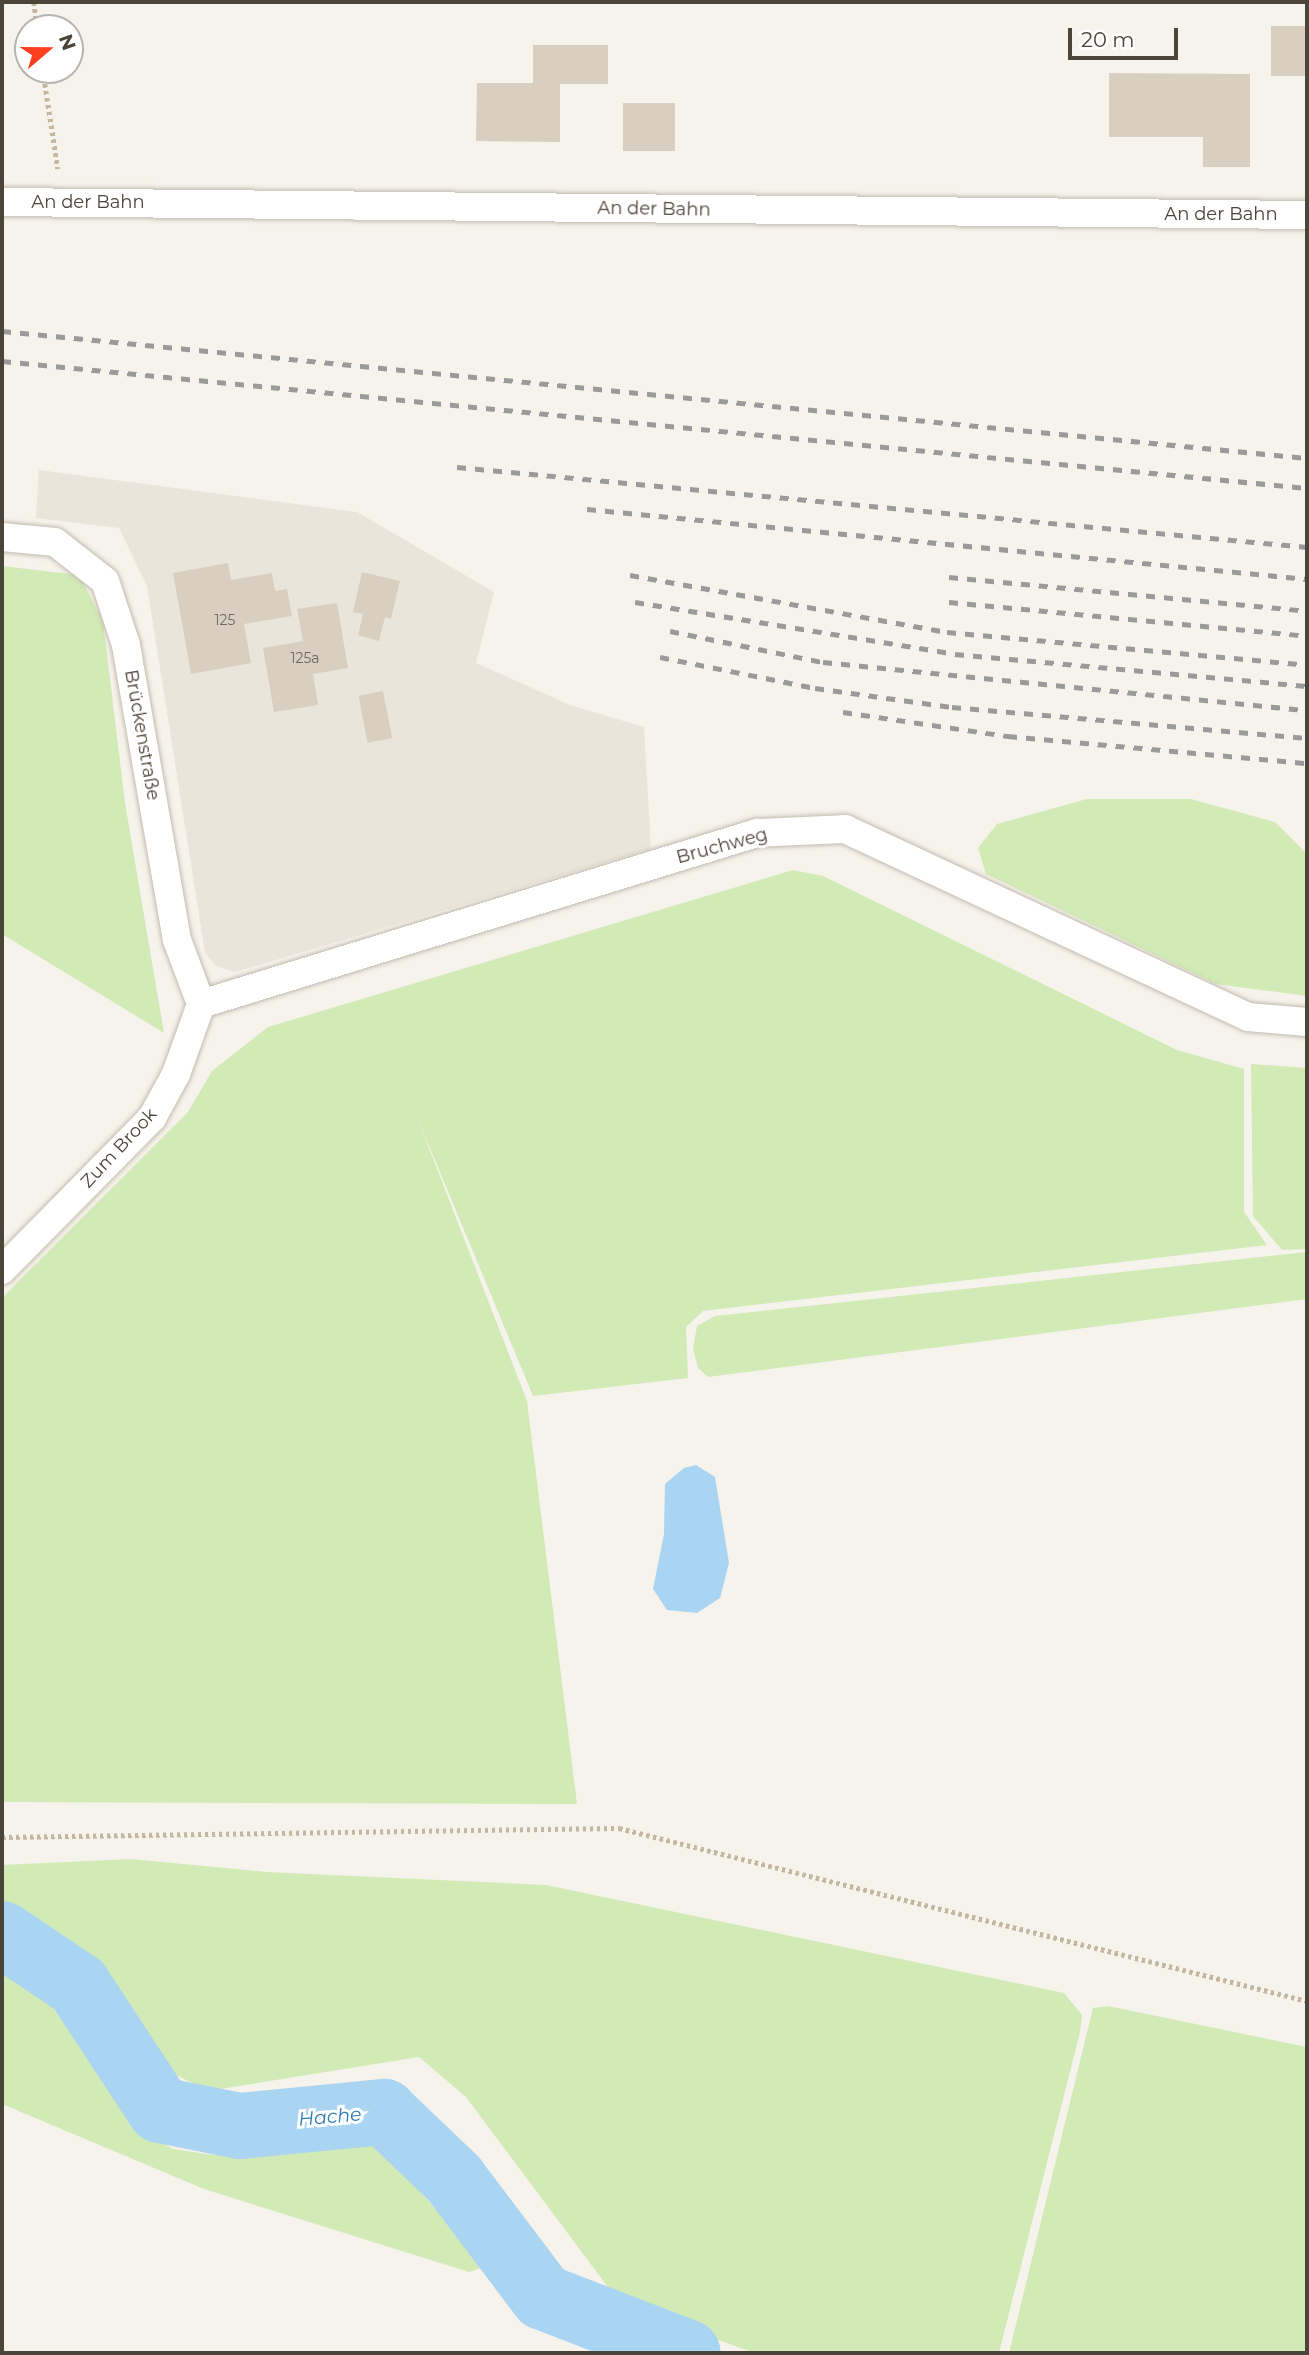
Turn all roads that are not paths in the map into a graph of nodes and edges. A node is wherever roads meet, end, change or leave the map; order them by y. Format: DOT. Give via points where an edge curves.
graph roads {
  1 [pos="2,202"];
  2 [pos="1307,215"];
  3 [pos="2,537"];
  4 [pos="201,1004"];
  5 [pos="1307,1022"];
  6 [pos="2,1270"];
  1 -- 2 [label="street, An der Bahn"];
  3 -- 4 [label="street, Brückenstraße" via="55,542 106,582 127,645 177,940"];
  4 -- 5 [label="street, Bruchweg" via="757,833 845,829 1248,1017"];
  4 -- 6 [label="street, Zum Brook" via="176,1074 152,1118"];
}
